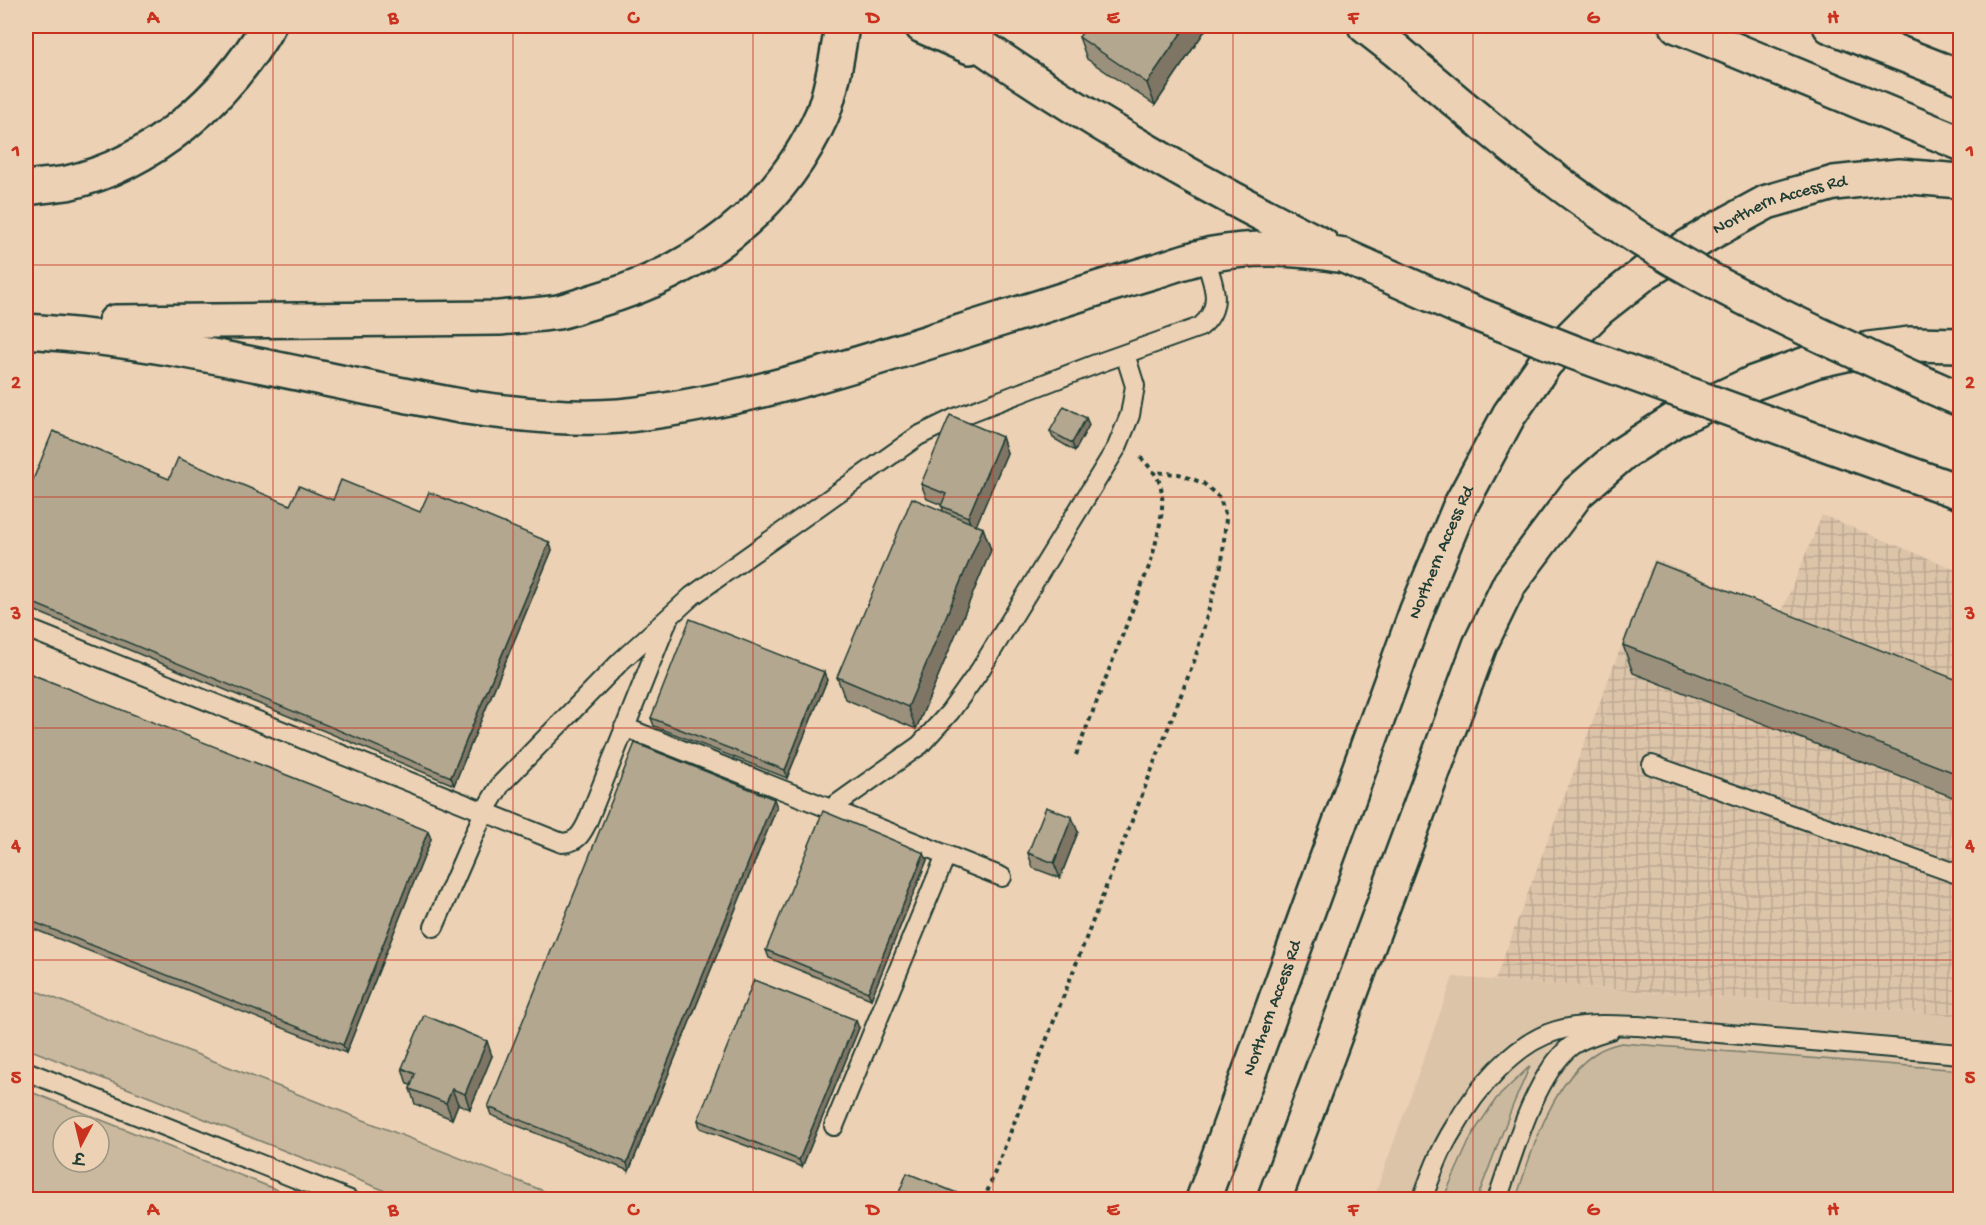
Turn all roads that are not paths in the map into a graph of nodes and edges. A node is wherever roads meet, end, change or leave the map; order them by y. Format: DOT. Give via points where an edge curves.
graph roads {
  1 [pos="268,26"];
  2 [pos="842,26"];
  3 [pos="922,26"];
  4 [pos="953,26"];
  5 [pos="1365,26"];
  6 [pos="1677,26"];
  7 [pos="1830,26"];
  8 [pos="1007,64"];
  9 [pos="1960,77"];
  10 [pos="1960,143"];
  11 [pos="1960,182"];
  12 [pos="26,188"];
  13 [pos="1204,256"];
  14 [pos="1344,256"];
  15 [pos="26,322"];
  16 [pos="26,331"];
  17 [pos="1960,345"];
  18 [pos="1125,354"];
  19 [pos="1960,399"];
  20 [pos="1960,492"];
  21 [pos="669,616"];
  22 [pos="26,628"];
  23 [pos="624,727"];
  24 [pos="1652,765"];
  25 [pos="830,809"];
  26 [pos="484,812"];
  27 [pos="946,855"];
  28 [pos="1960,875"];
  29 [pos="1002,877"];
  30 [pos="434,927"];
  31 [pos="1638,1026"];
  32 [pos="1960,1054"];
  33 [pos="26,1071"];
  34 [pos="834,1126"];
  35 [pos="350,1200"];
  36 [pos="1203,1200"];
  37 [pos="1274,1200"];
  38 [pos="1422,1200"];
  39 [pos="1497,1200"];
  1 -- 12 [label="main road" via="229,82 184,124 152,147 111,168 67,183"];
  2 -- 15 [label="main road" via="823,113 799,159 763,205 718,243 675,271 624,293 560,312 499,318"];
  3 -- 8 [label="main road"];
  4 -- 8 [label="main road"];
  5 -- 19 [label="main road, bridge" via="1482,124 1614,223 1788,320"];
  6 -- 10 [label="main road"];
  7 -- 9 [label="main road"];
  8 -- 14 [label="main road" via="1168,165"];
  11 -- 36 [label="main road, Northern Access Rd" via="1899,176 1834,183 1767,202 1646,272 1599,309 1546,362 1509,415 1460,506 1417,610"];
  13 -- 14 [label="main road" via="1283,248"];
  13 -- 16 [label="main road" via="832,371 736,395 619,416 476,408 183,350"];
  13 -- 18 [label="lane" via="1216,295 1209,320 1200,327"];
  14 -- 20 [label="main road, bridge" via="1573,352"];
  17 -- 37 [label="main road" via="1910,344 1869,349 1815,361 1753,383 1676,419 1622,454 1578,492 1509,583 1480,645"];
  18 -- 21 [label="lane" via="955,418 918,436"];
  18 -- 25 [label="lane" via="1135,386 1120,441 980,670 950,712 920,744"];
  21 -- 23 [label="lane"];
  21 -- 26 [label="lane" via="515,768"];
  22 -- 26 [label="lane"];
  23 -- 25 [label="lane"];
  23 -- 26 [label="lane" via="577,839 562,843"];
  24 -- 28 [label="lane"];
  25 -- 27 [label="lane"];
  26 -- 30 [label="lane"];
  27 -- 29 [label="lane"];
  27 -- 34 [label="lane"];
  31 -- 32 [label="lane"];
  31 -- 38 [label="lane" via="1598,1024 1556,1030 1532,1040 1476,1095 1454,1128"];
  31 -- 39 [label="lane" via="1590,1037 1572,1046 1554,1066 1538,1091"];
  33 -- 35 [label="lane"];
}
